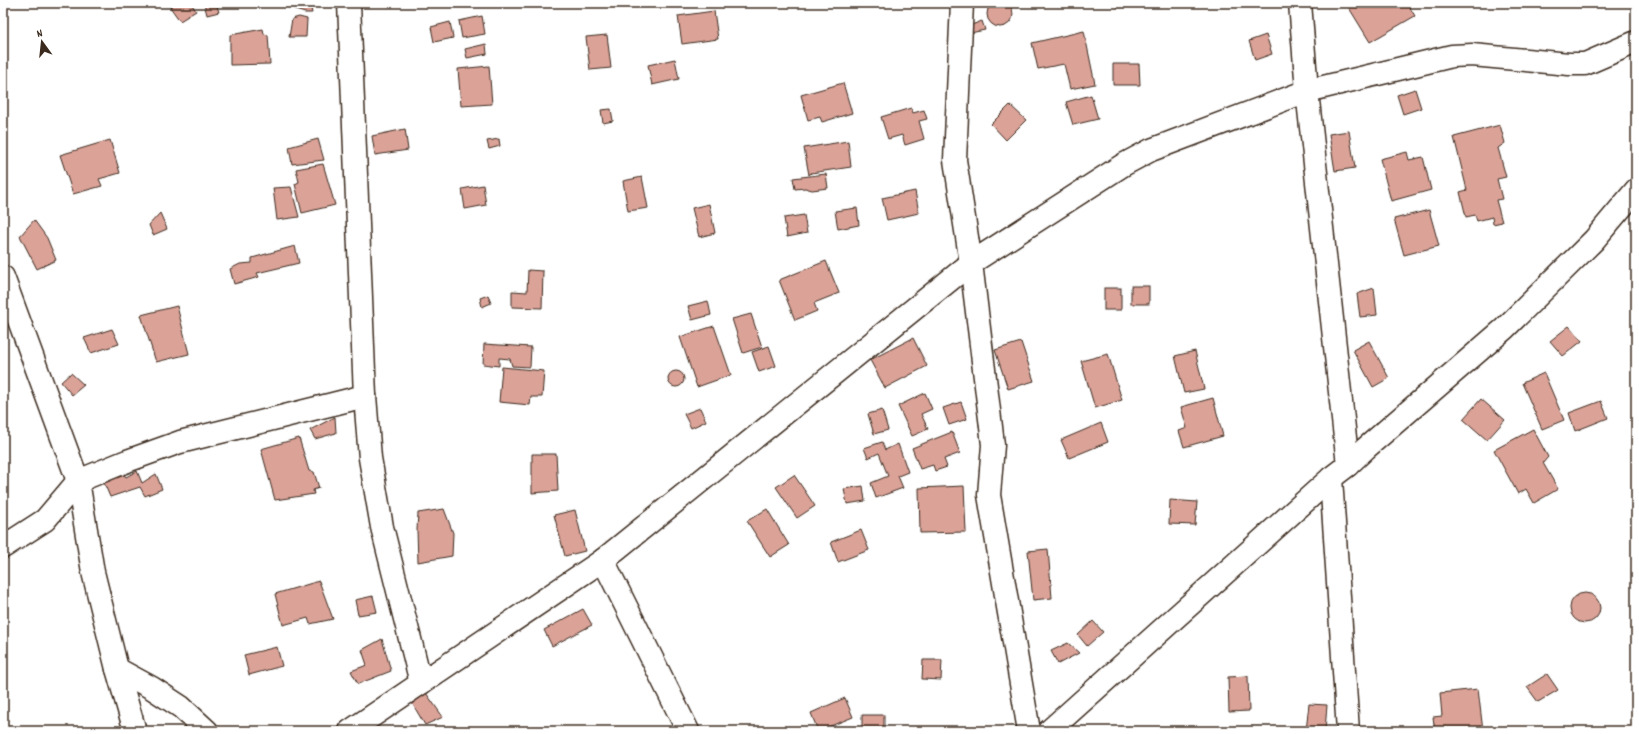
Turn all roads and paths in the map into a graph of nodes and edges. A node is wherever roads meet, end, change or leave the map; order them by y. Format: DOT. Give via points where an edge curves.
graph roads {
  1 [pos="349,3"];
  2 [pos="962,3"];
  3 [pos="1300,3"];
  4 [pos="1636,42"];
  5 [pos="1307,91"];
  6 [pos="1636,190"];
  7 [pos="970,263"];
  8 [pos="3,278"];
  9 [pos="365,396"];
  10 [pos="1348,466"];
  11 [pos="1331,478"];
  12 [pos="78,481"];
  13 [pos="3,547"];
  14 [pos="603,560"];
  15 [pos="117,669"];
  16 [pos="422,683"];
  17 [pos="135,731"];
  18 [pos="207,731"];
  19 [pos="351,731"];
  20 [pos="688,731"];
  21 [pos="1029,731"];
  22 [pos="1050,731"];
  23 [pos="1348,731"];
  1 -- 9 [label="street"];
  2 -- 7 [label="street" via="956,160"];
  3 -- 5 [label="street"];
  4 -- 5 [label="street" via="1585,64 1472,54 1452,56"];
  5 -- 7 [label="street" via="1151,150"];
  5 -- 10 [label="street"];
  6 -- 10 [label="street" via="1594,240 1504,329"];
  7 -- 14 [label="street"];
  7 -- 21 [label="street" via="993,445 989,495"];
  8 -- 12 [label="street"];
  9 -- 12 [label="street" via="180,442"];
  9 -- 16 [label="street" via="370,458 382,527"];
  10 -- 11 [label="street"];
  11 -- 22 [label="street"];
  11 -- 23 [label="street"];
  12 -- 13 [label="street" via="45,520"];
  12 -- 15 [label="street" via="93,572"];
  14 -- 16 [label="street"];
  14 -- 20 [label="street"];
  15 -- 17 [label="street"];
  15 -- 18 [label="street" via="181,707"];
  16 -- 19 [label="street"];
}
